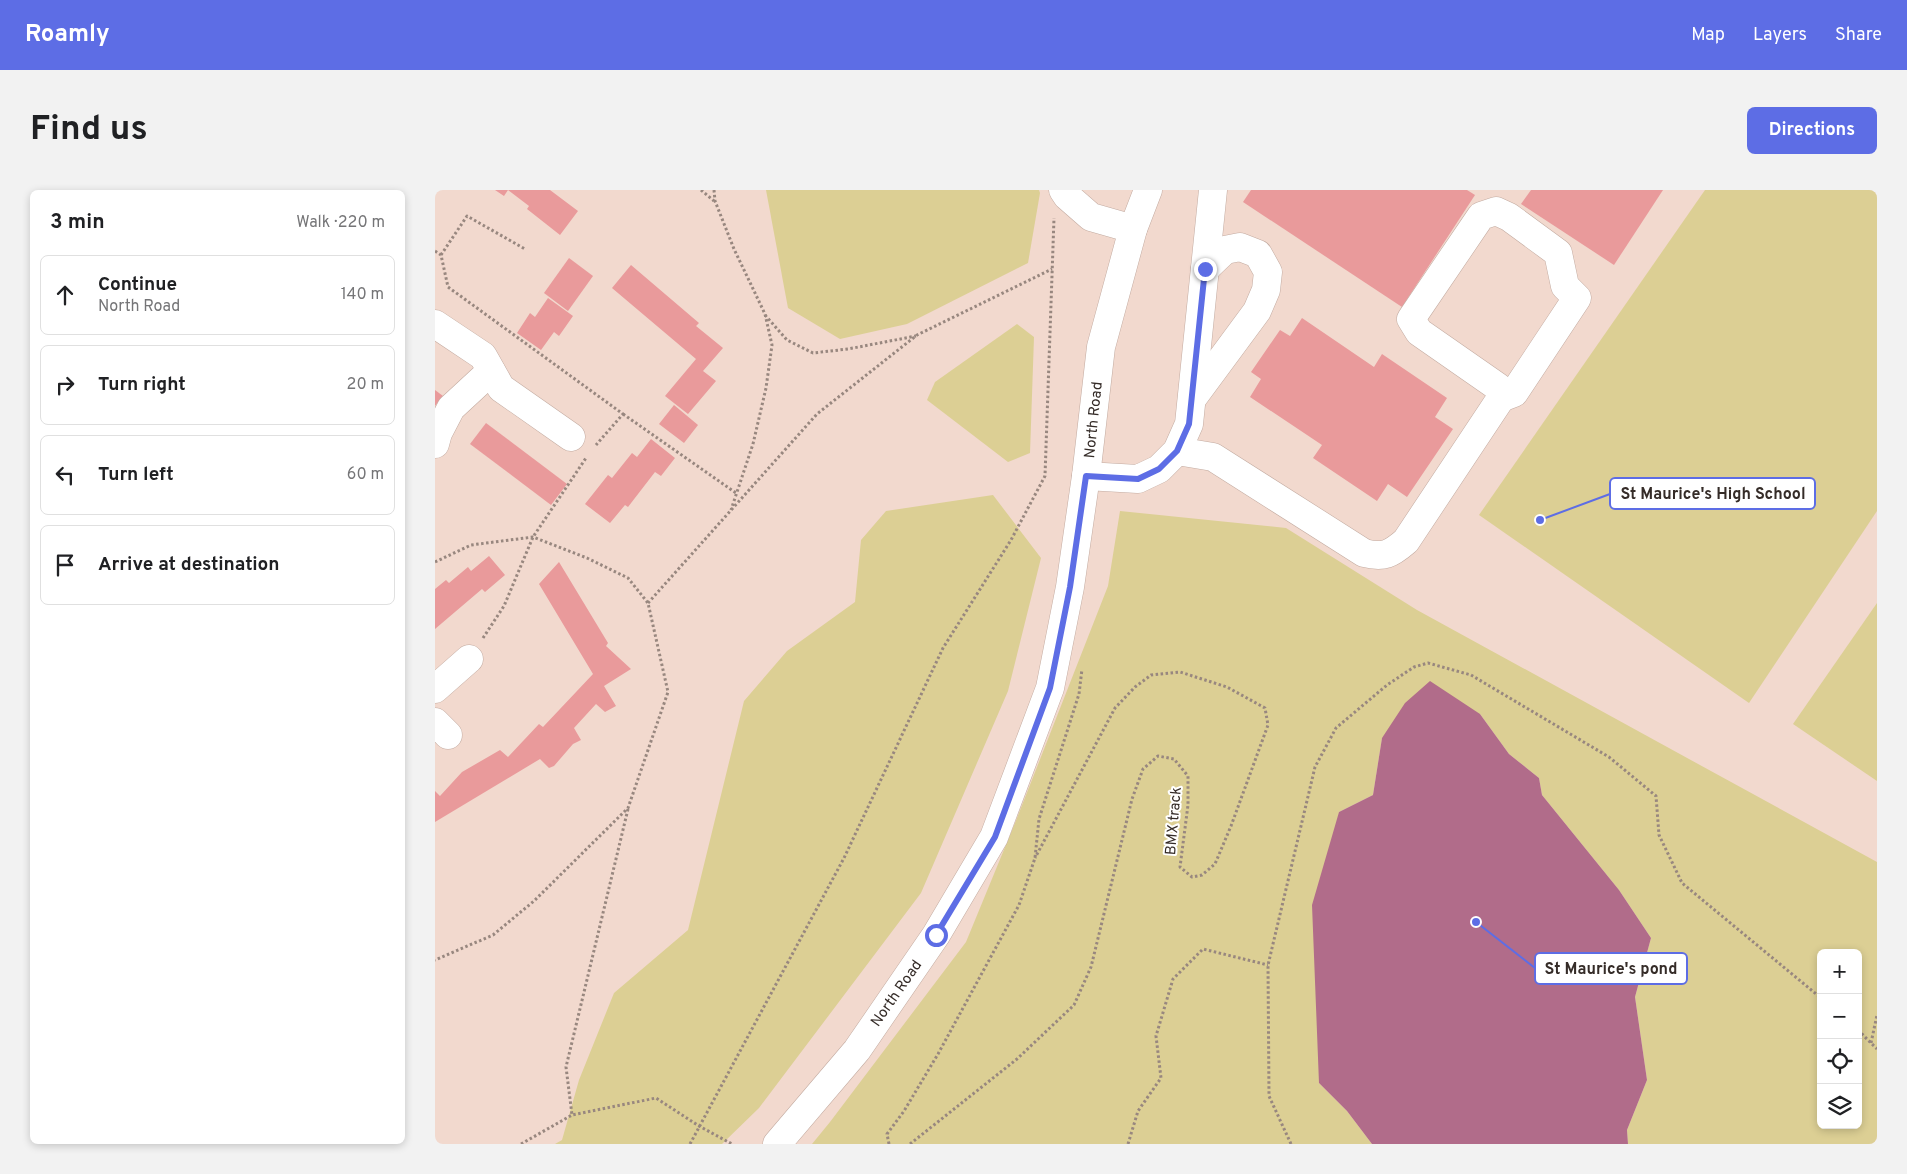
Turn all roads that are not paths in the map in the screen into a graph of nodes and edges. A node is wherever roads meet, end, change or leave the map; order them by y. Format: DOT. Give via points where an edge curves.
graph roads {
  1 [pos="1148,190"];
  2 [pos="1213,190"];
  3 [pos="1065,193"];
  4 [pos="1133,229"];
  5 [pos="1205,269"];
  6 [pos="435,324"];
  7 [pos="491,371"];
  8 [pos="1501,398"];
  9 [pos="1191,400"];
  10 [pos="581,443"];
  11 [pos="435,444"];
  12 [pos="1177,451"];
  13 [pos="1086,476"];
  14 [pos="469,659"];
  15 [pos="435,689"];
  16 [pos="777,1144"];
  1 -- 4 [label="main road, North Road"];
  2 -- 5 [label="main road"];
  3 -- 4 [label="main road" via="1091,217"];
  4 -- 13 [label="main road, North Road" via="1101,347"];
  5 -- 9 [label="main road"];
  5 -- 9 [label="main road" via="1225,250 1240,247 1258,254 1268,272 1266,290 1257,311"];
  6 -- 7 [label="main road" via="483,356"];
  7 -- 10 [label="main road" via="501,388"];
  7 -- 11 [label="main road" via="451,408"];
  8 -- 8 [label="main road" via="1498,387 1419,332 1411,319 1481,216 1496,211 1558,253 1565,286 1577,298 1514,393"];
  8 -- 12 [label="main road" via="1406,541 1394,551 1379,556 1364,553 1213,457"];
  9 -- 12 [label="main road" via="1189,424"];
  12 -- 13 [label="main road" via="1159,469 1138,479"];
  13 -- 16 [label="main road, North Road" via="1070,587 1050,688 995,837 936,935 857,1050"];
  14 -- 15 [label="main road"];
}
